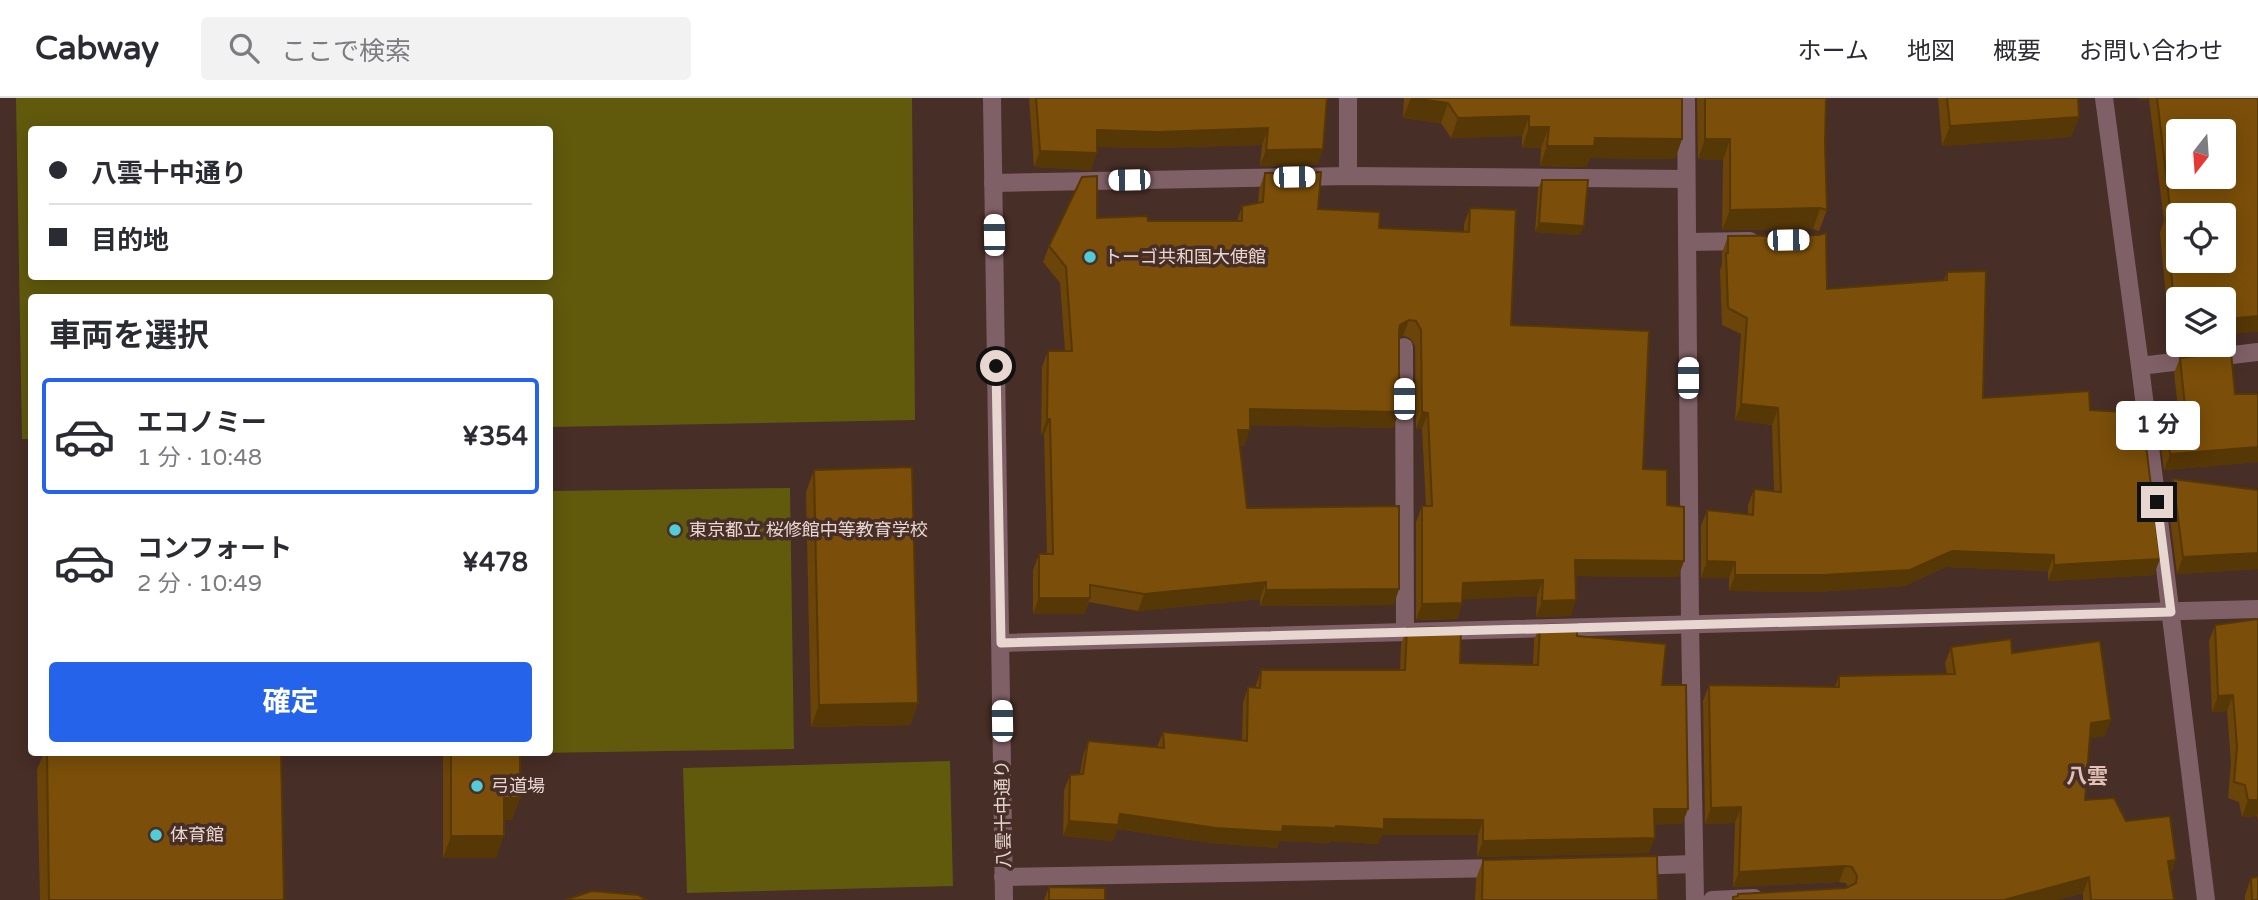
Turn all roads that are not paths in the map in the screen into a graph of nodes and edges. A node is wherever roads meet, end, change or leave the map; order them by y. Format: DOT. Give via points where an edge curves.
graph roads {
  1 [pos="992,98"];
  2 [pos="1348,98"];
  3 [pos="1686,98"];
  4 [pos="2104,98"];
  5 [pos="1348,176"];
  6 [pos="1686,180"];
  7 [pos="993,183"];
  8 [pos="1762,241"];
  9 [pos="1687,242"];
  10 [pos="1404,347"];
  11 [pos="2258,352"];
  12 [pos="2140,366"];
  13 [pos="2258,608"];
  14 [pos="2171,612"];
  15 [pos="1690,624"];
  16 [pos="1405,633"];
  17 [pos="1001,643"];
  18 [pos="1694,864"];
  19 [pos="1611,866"];
  20 [pos="1514,868"];
  21 [pos="1003,877"];
  22 [pos="1776,897"];
  23 [pos="1003,900"];
  24 [pos="1695,900"];
  25 [pos="1712,900"];
  26 [pos="2206,900"];
  1 -- 7 [label="street, 八雲十中通り"];
  2 -- 5 [label="street"];
  3 -- 6 [label="street"];
  4 -- 12 [label="street"];
  5 -- 6 [label="street"];
  5 -- 7 [label="street"];
  6 -- 9 [label="street"];
  7 -- 17 [label="street, 八雲十中通り"];
  8 -- 9 [label="street"];
  9 -- 15 [label="street"];
  10 -- 16 [label="street"];
  11 -- 12 [label="street"];
  12 -- 14 [label="street"];
  13 -- 14 [label="street"];
  14 -- 15 [label="street"];
  14 -- 26 [label="street"];
  15 -- 16 [label="street"];
  15 -- 18 [label="street"];
  16 -- 17 [label="street"];
  17 -- 21 [label="street, 八雲十中通り"];
  18 -- 19 [label="street"];
  18 -- 24 [label="street"];
  20 -- 21 [label="street"];
  21 -- 23 [label="street, 八雲十中通り"];
  22 -- 25 [label="street"];
}
